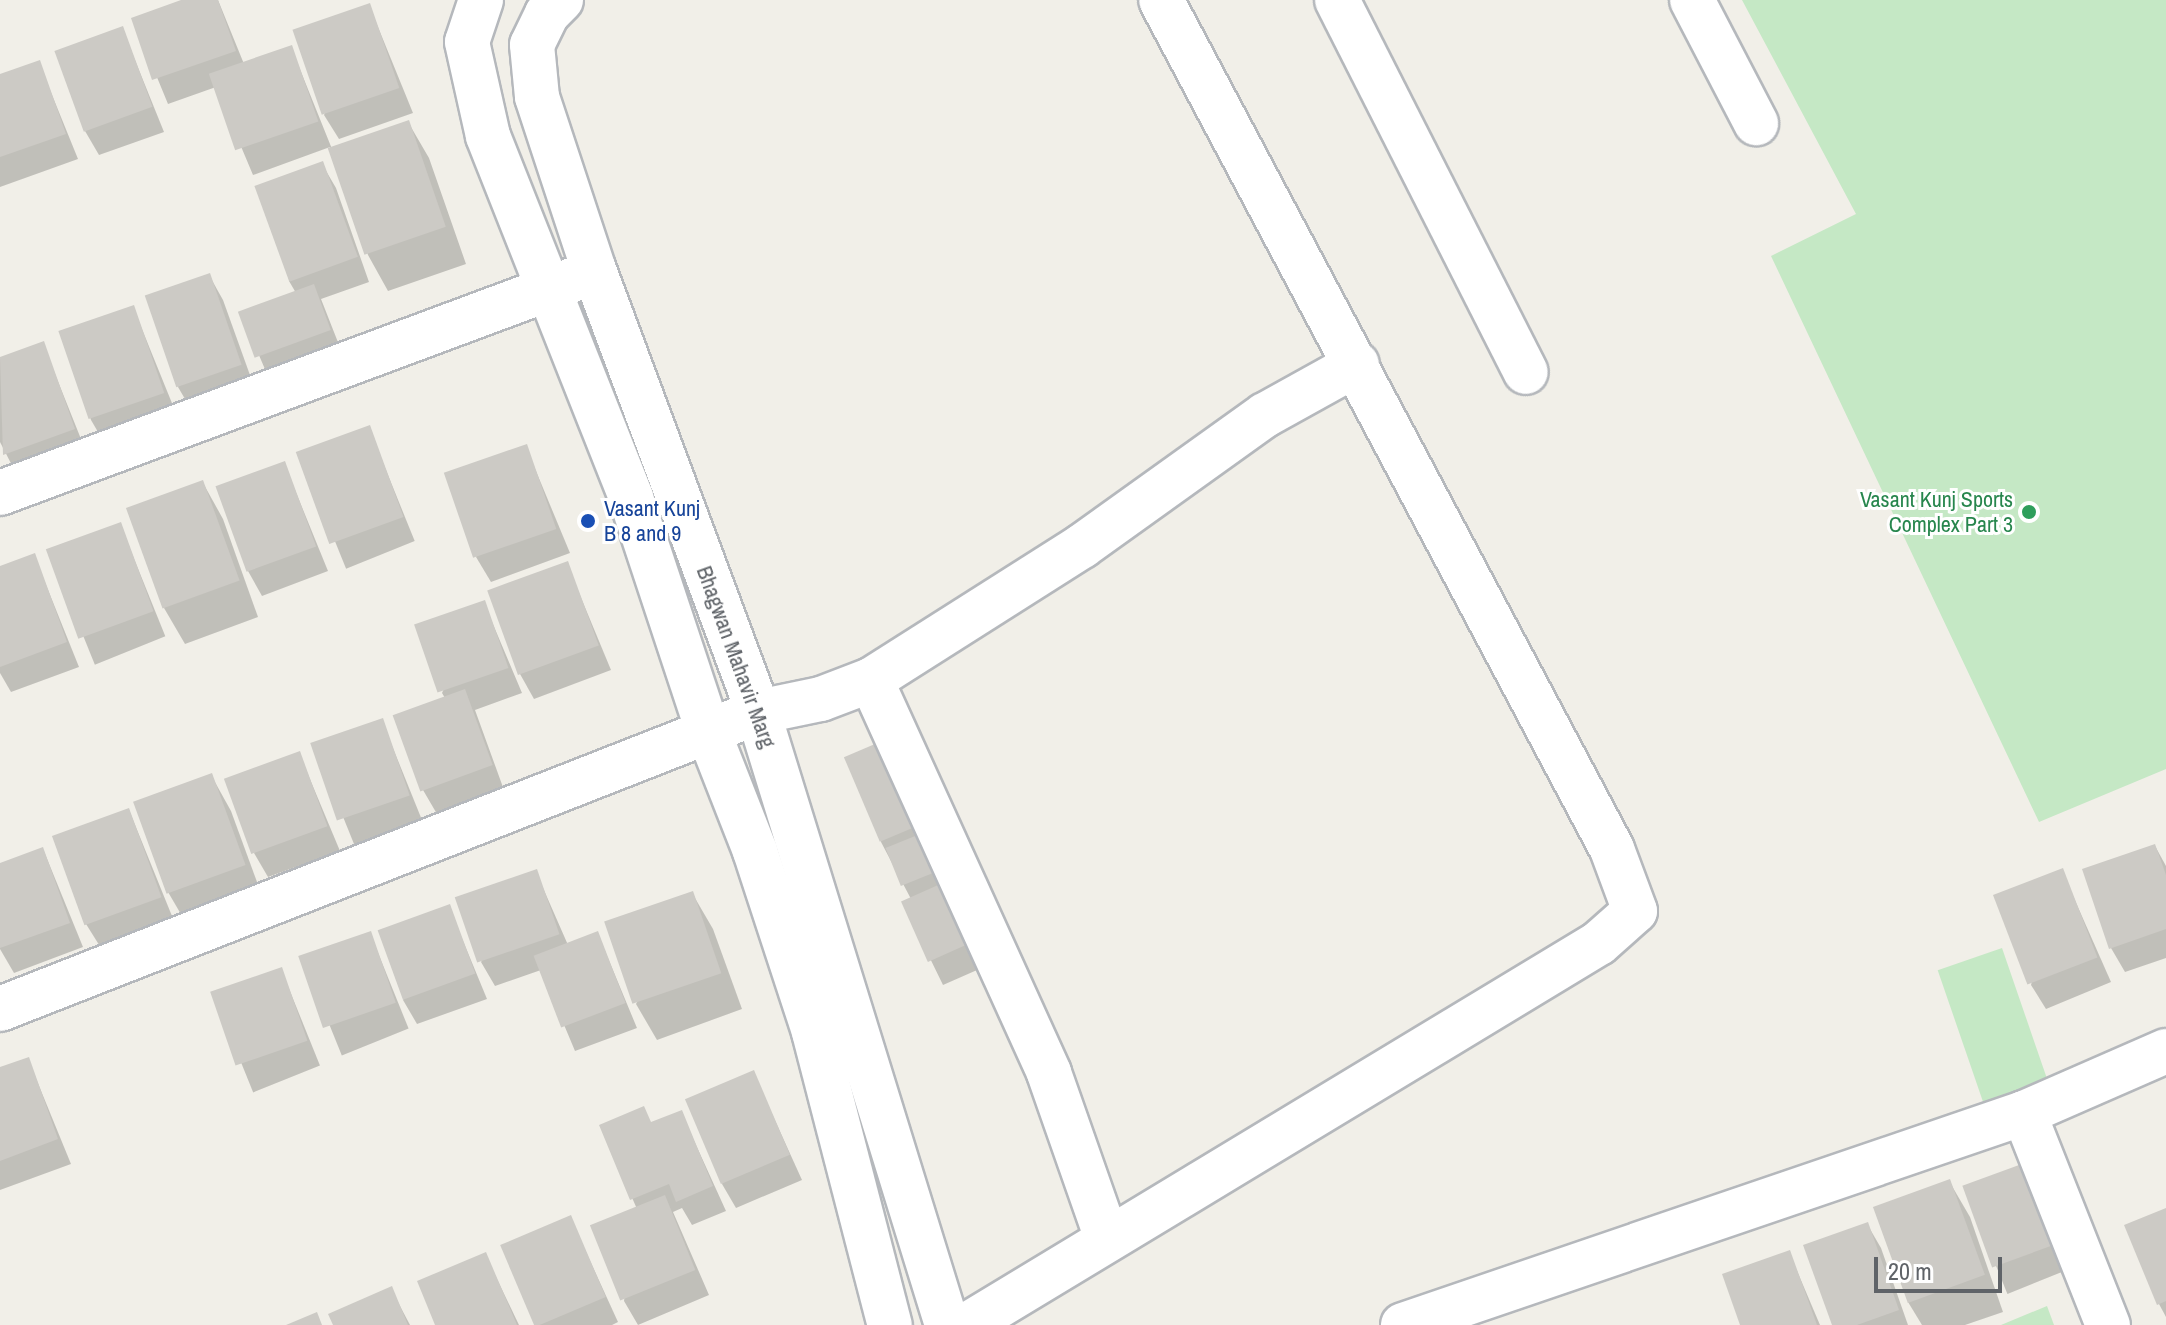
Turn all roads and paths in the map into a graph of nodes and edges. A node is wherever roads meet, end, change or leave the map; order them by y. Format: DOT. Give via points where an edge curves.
graph roads {
  1 [pos="481,0"];
  2 [pos="561,0"];
  3 [pos="1161,0"];
  4 [pos="1337,0"];
  5 [pos="1692,0"];
  6 [pos="1756,123"];
  7 [pos="594,270"];
  8 [pos="547,290"];
  9 [pos="1357,364"];
  10 [pos="1526,372"];
  11 [pos="0,493"];
  12 [pos="871,680"];
  13 [pos="758,712"];
  14 [pos="708,731"];
  15 [pos="0,1008"];
  16 [pos="2166,1051"];
  17 [pos="2024,1113"];
  18 [pos="1107,1239"];
  19 [pos="951,1316"];
  20 [pos="881,1322"];
  21 [pos="1403,1325"];
  22 [pos="2108,1325"];
  1 -- 8 [label="street" via="467,42 471,69 488,136"];
  2 -- 7 [label="street, Bhagwan Mahavir Marg" via="547,14 532,45 532,71"];
  3 -- 9 [label="street"];
  4 -- 10 [label="street"];
  5 -- 6 [label="street"];
  7 -- 8 [label="street"];
  7 -- 13 [label="street, Bhagwan Mahavir Marg"];
  8 -- 11 [label="street"];
  8 -- 14 [label="street" via="631,498"];
  9 -- 12 [label="street" via="1277,407 1082,546"];
  9 -- 18 [label="street" via="1612,849 1635,911 1599,943"];
  12 -- 13 [label="street" via="821,699"];
  12 -- 18 [label="street" via="1049,1073"];
  13 -- 14 [label="street"];
  13 -- 19 [label="street, Bhagwan Mahavir Marg"];
  14 -- 15 [label="street"];
  14 -- 20 [label="street" via="755,851 814,1032"];
  16 -- 17 [label="street"];
  17 -- 21 [label="street"];
  17 -- 22 [label="street"];
  18 -- 19 [label="street" via="1044,1283"];
  19 -- 20 [label="street"];
}
